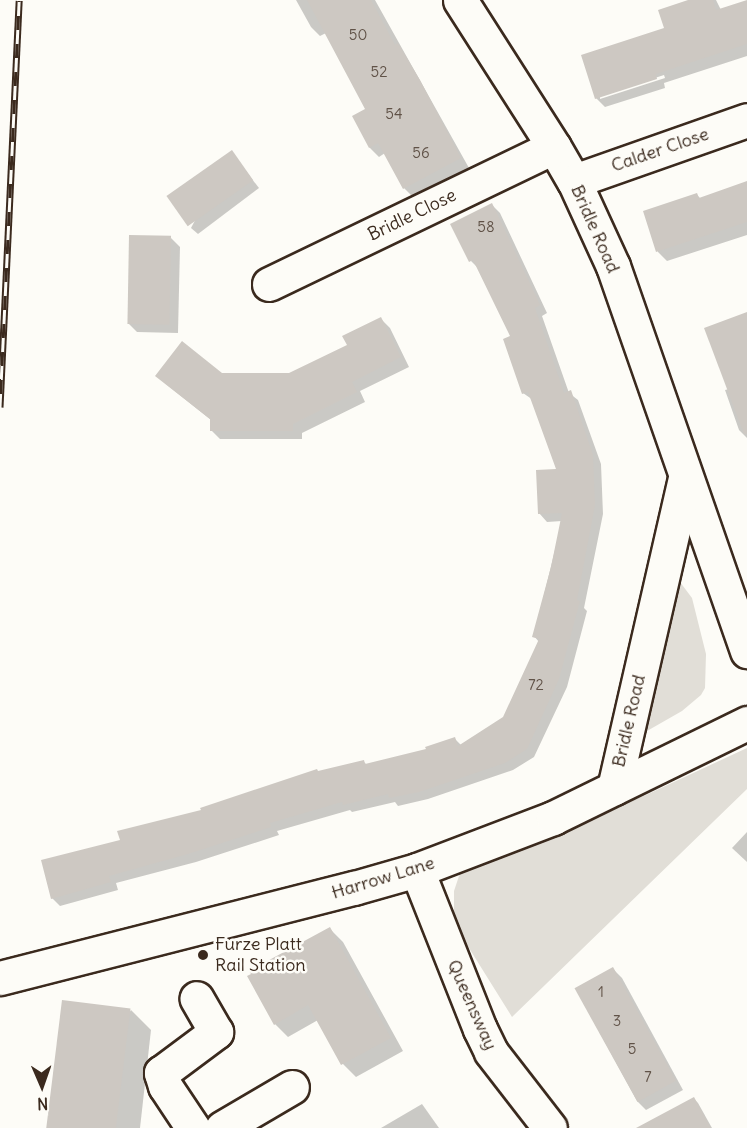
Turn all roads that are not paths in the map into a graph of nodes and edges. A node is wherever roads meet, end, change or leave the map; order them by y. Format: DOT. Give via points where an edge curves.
graph roads {
  1 [pos="460,0"];
  2 [pos="747,120"];
  3 [pos="554,147"];
  4 [pos="574,181"];
  5 [pos="269,284"];
  6 [pos="686,478"];
  7 [pos="747,651"];
  8 [pos="747,723"];
  9 [pos="614,788"];
  10 [pos="417,870"];
  11 [pos="0,978"];
  12 [pos="196,998"];
  13 [pos="292,1087"];
  14 [pos="193,1128"];
  15 [pos="222,1128"];
  16 [pos="550,1128"];
  1 -- 3 [label="street, Bridle Road"];
  2 -- 4 [label="street, Calder Close"];
  3 -- 4 [label="street, Bridle Road"];
  3 -- 5 [label="street, Bridle Close"];
  4 -- 6 [label="street, Bridle Road" via="612,266"];
  6 -- 7 [label="street, Bridle Road"];
  6 -- 9 [label="street, Bridle Road"];
  8 -- 9 [label="street, Harrow Lane"];
  9 -- 10 [label="street, Harrow Lane" via="553,818"];
  10 -- 11 [label="street, Harrow Lane"];
  10 -- 16 [label="street, Queensway" via="491,1052"];
  12 -- 14 [label="street" via="216,1032 161,1073 165,1086"];
  13 -- 15 [label="street"];
}
